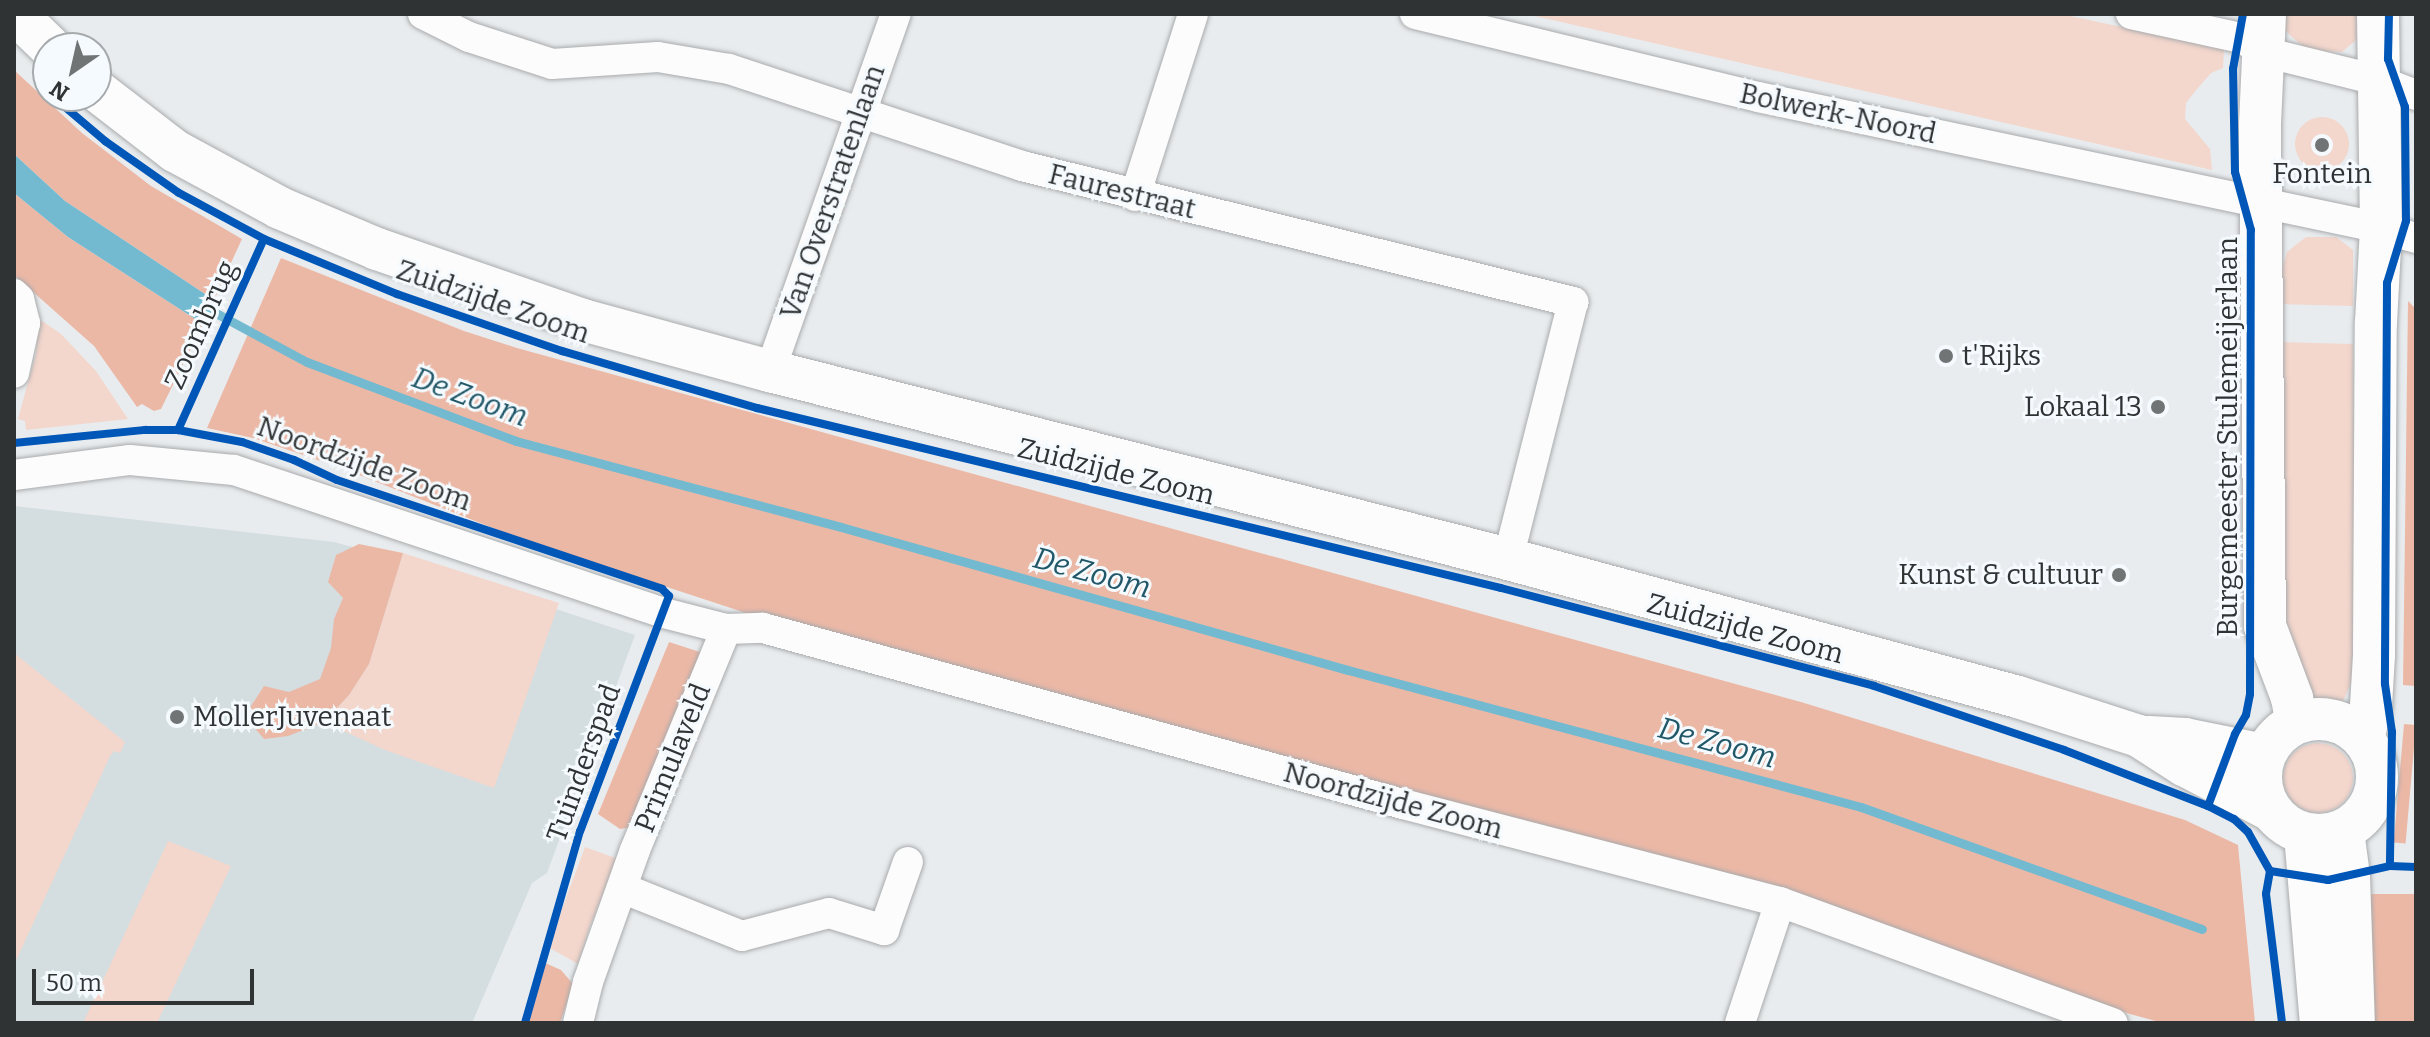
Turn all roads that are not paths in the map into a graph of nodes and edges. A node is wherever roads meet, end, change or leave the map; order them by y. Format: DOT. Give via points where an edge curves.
graph roads {
  1 [pos="16,14"];
  2 [pos="423,14"];
  3 [pos="896,14"];
  4 [pos="1193,14"];
  5 [pos="1415,14"];
  6 [pos="2131,14"];
  7 [pos="2378,14"];
  8 [pos="35,32"];
  9 [pos="2264,33"];
  10 [pos="2377,80"];
  11 [pos="2416,95"];
  12 [pos="112,102"];
  13 [pos="861,111"];
  14 [pos="1135,196"];
  15 [pos="2263,203"];
  16 [pos="2399,233"];
  17 [pos="14,294"];
  18 [pos="770,371"];
  19 [pos="14,373"];
  20 [pos="14,475"];
  21 [pos="1508,559"];
  22 [pos="726,629"];
  23 [pos="2297,723"];
  24 [pos="2139,736"];
  25 [pos="2363,739"];
  26 [pos="2264,755"];
  27 [pos="2270,810"];
  28 [pos="2324,832"];
  29 [pos="908,862"];
  30 [pos="622,888"];
  31 [pos="1780,902"];
  32 [pos="578,1023"];
  33 [pos="1740,1023"];
  34 [pos="2113,1023"];
  35 [pos="2321,1023"];
  36 [pos="2354,1023"];
  1 -- 8 [label="main road"];
  2 -- 13 [label="street, Faurestraat" via="469,37 552,64 658,57 729,69"];
  3 -- 13 [label="street, Van Overstratenlaan"];
  4 -- 14 [label="street"];
  5 -- 15 [label="street, Bolwerk-Noord" via="1758,97"];
  6 -- 9 [label="street" via="2241,38"];
  7 -- 10 [label="main road"];
  9 -- 10 [label="street"];
  9 -- 15 [label="main road, Burgemeester Stulemeijerlaan"];
  10 -- 11 [label="street"];
  10 -- 16 [label="main road"];
  12 -- 18 [label="main road, Zuidzijde Zoom" via="224,181 377,249 583,320"];
  13 -- 14 [label="street, Faurestraat" via="1022,166"];
  13 -- 18 [label="street, Van Overstratenlaan"];
  14 -- 21 [label="street, Faurestraat" via="1573,302"];
  15 -- 16 [label="street, Bolwerk-Noord"];
  15 -- 23 [label="main road, Burgemeester Stulemeijerlaan" via="2265,626"];
  16 -- 25 [label="main road" via="2376,323 2374,655"];
  17 -- 19 [label="street" via="25,323"];
  18 -- 21 [label="main road, Zuidzijde Zoom"];
  20 -- 22 [label="street, Noordzijde Zoom" via="130,460 234,470"];
  21 -- 24 [label="main road, Zuidzijde Zoom" via="2018,697"];
  22 -- 30 [label="street, Primulaveld"];
  22 -- 31 [label="street, Noordzijde Zoom" via="763,628"];
  23 -- 25 [label="main road" via="2329,720"];
  23 -- 26 [label="main road" via="2279,734"];
  24 -- 26 [label="main road, Zuidzijde Zoom"];
  24 -- 27 [label="main road, Zuidzijde Zoom"];
  25 -- 28 [label="main road" via="2375,761 2375,794 2364,814"];
  26 -- 27 [label="main road" via="2260,777"];
  27 -- 28 [label="main road" via="2286,826"];
  28 -- 35 [label="main road"];
  28 -- 36 [label="main road" via="2349,876"];
  29 -- 30 [label="street" via="884,930 829,913 742,936"];
  30 -- 32 [label="street, Primulaveld"];
  31 -- 33 [label="street"];
  31 -- 34 [label="street, Noordzijde Zoom"];
}
